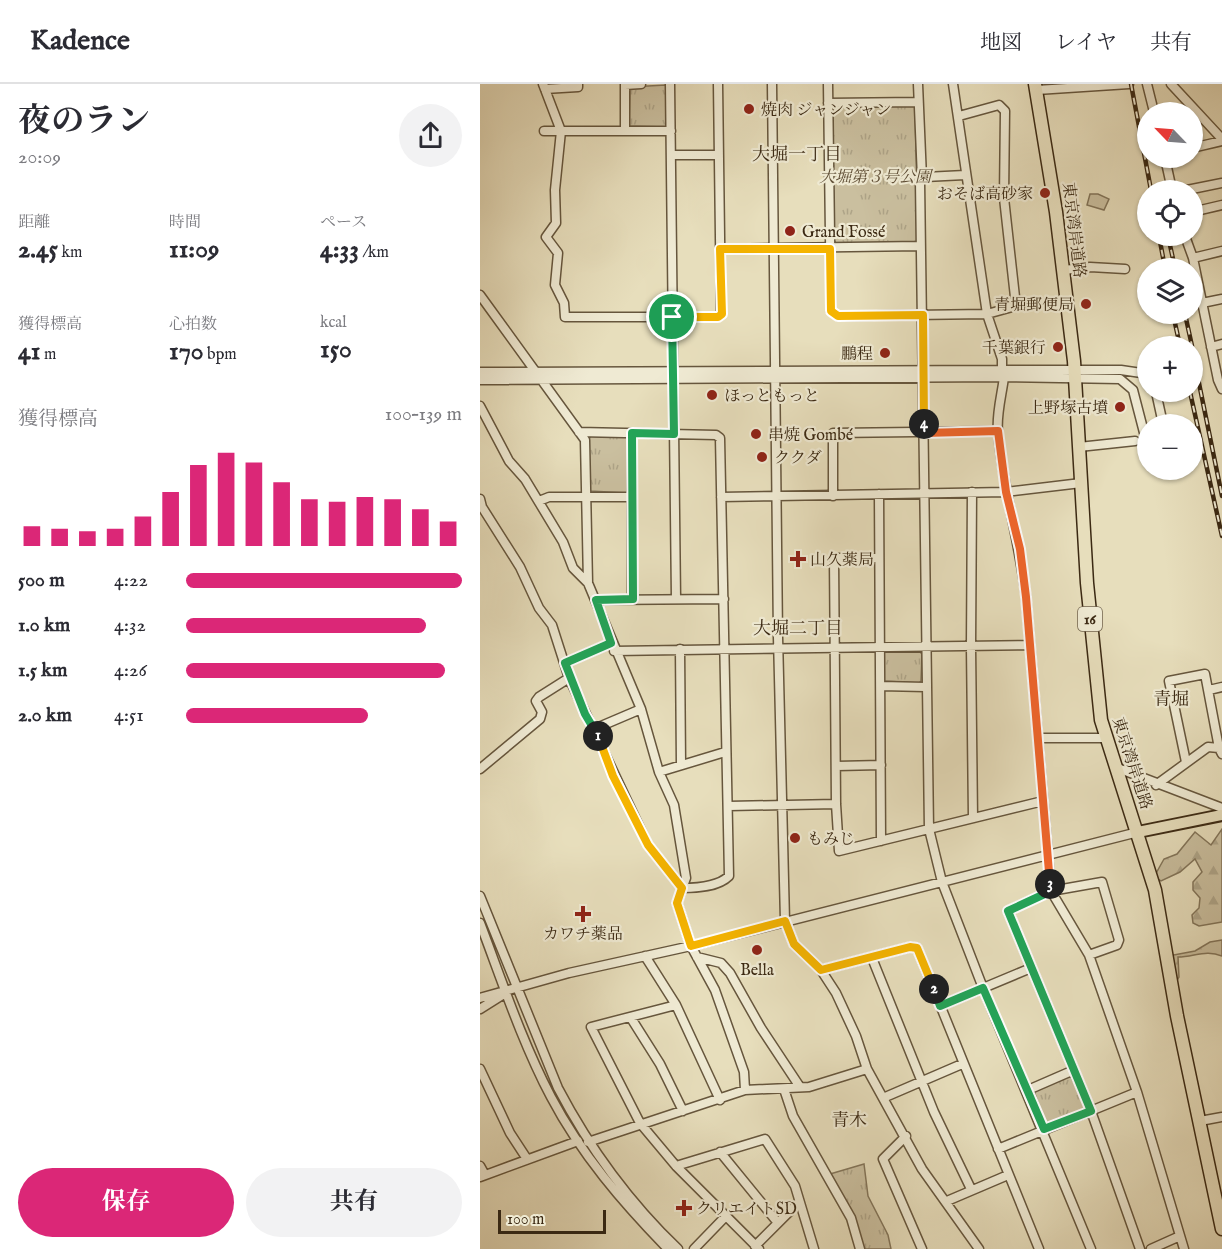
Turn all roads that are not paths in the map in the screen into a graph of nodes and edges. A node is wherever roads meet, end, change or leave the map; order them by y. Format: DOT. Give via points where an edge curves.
graph roads {
  1 [pos="578,84"];
  2 [pos="625,84"];
  3 [pos="640,84"];
  4 [pos="670,84"];
  5 [pos="718,84"];
  6 [pos="772,84"];
  7 [pos="828,84"];
  8 [pos="918,84"];
  9 [pos="953,84"];
  10 [pos="1129,84"];
  11 [pos="1147,84"];
  12 [pos="1171,84"];
  13 [pos="544,87"];
  14 [pos="1036,87"];
  15 [pos="918,102"];
  16 [pos="1152,102"];
  17 [pos="828,103"];
  18 [pos="959,116"];
  19 [pos="544,131"];
  20 [pos="561,131"];
  21 [pos="625,131"];
  22 [pos="671,131"];
  23 [pos="1222,140"];
  24 [pos="1203,145"];
  25 [pos="671,154"];
  26 [pos="719,156"];
  27 [pos="965,176"];
  28 [pos="922,178"];
  29 [pos="1222,183"];
  30 [pos="1203,187"];
  31 [pos="1222,206"];
  32 [pos="1203,210"];
  33 [pos="920,246"];
  34 [pos="1189,246"];
  35 [pos="720,249"];
  36 [pos="773,249"];
  37 [pos="830,249"];
  38 [pos="1222,252"];
  39 [pos="1193,258"];
  40 [pos="1125,269"];
  41 [pos="1064,270"];
  42 [pos="480,295"];
  43 [pos="1222,299"];
  44 [pos="1203,303"];
  45 [pos="1203,308"];
  46 [pos="987,314"];
  47 [pos="923,315"];
  48 [pos="672,317"];
  49 [pos="1222,344"];
  50 [pos="1211,347"];
  51 [pos="480,372"];
  52 [pos="537,372"];
  53 [pos="1137,372"];
  54 [pos="1003,373"];
  55 [pos="673,375"];
  56 [pos="776,375"];
  57 [pos="924,375"];
  58 [pos="1075,375"];
  59 [pos="480,380"];
  60 [pos="543,380"];
  61 [pos="1222,389"];
  62 [pos="480,406"];
  63 [pos="1138,414"];
  64 [pos="998,431"];
  65 [pos="579,432"];
  66 [pos="632,433"];
  67 [pos="924,433"];
  68 [pos="674,434"];
  69 [pos="1134,441"];
  70 [pos="1079,447"];
  71 [pos="1081,483"];
  72 [pos="972,492"];
  73 [pos="1006,492"];
  74 [pos="924,493"];
  75 [pos="879,494"];
  76 [pos="776,496"];
  77 [pos="833,496"];
  78 [pos="585,497"];
  79 [pos="631,497"];
  80 [pos="721,497"];
  81 [pos="539,501"];
  82 [pos="481,505"];
  83 [pos="879,558"];
  84 [pos="588,583"];
  85 [pos="633,599"];
  86 [pos="676,599"];
  87 [pos="724,599"];
  88 [pos="596,600"];
  89 [pos="1029,645"];
  90 [pos="926,646"];
  91 [pos="613,647"];
  92 [pos="837,647"];
  93 [pos="881,647"];
  94 [pos="970,647"];
  95 [pos="681,649"];
  96 [pos="725,650"];
  97 [pos="778,650"];
  98 [pos="565,663"];
  99 [pos="569,678"];
  100 [pos="881,686"];
  101 [pos="925,687"];
  102 [pos="1222,687"];
  103 [pos="1209,690"];
  104 [pos="640,710"];
  105 [pos="594,729"];
  106 [pos="1038,738"];
  107 [pos="1106,738"];
  108 [pos="1220,751"];
  109 [pos="725,752"];
  110 [pos="1186,762"];
  111 [pos="681,764"];
  112 [pos="881,765"];
  113 [pos="837,766"];
  114 [pos="1115,767"];
  115 [pos="480,769"];
  116 [pos="659,772"];
  117 [pos="1156,784"];
  118 [pos="1042,801"];
  119 [pos="836,804"];
  120 [pos="783,805"];
  121 [pos="729,806"];
  122 [pos="1222,808"];
  123 [pos="1222,815"];
  124 [pos="973,818"];
  125 [pos="929,829"];
  126 [pos="1138,832"];
  127 [pos="881,841"];
  128 [pos="1047,855"];
  129 [pos="942,882"];
  130 [pos="682,888"];
  131 [pos="1051,891"];
  132 [pos="480,896"];
  133 [pos="785,921"];
  134 [pos="480,923"];
  135 [pos="691,946"];
  136 [pos="1089,955"];
  137 [pos="645,956"];
  138 [pos="697,957"];
  139 [pos="872,958"];
  140 [pos="1031,968"];
  141 [pos="821,970"];
  142 [pos="517,988"];
  143 [pos="983,988"];
  144 [pos="507,992"];
  145 [pos="480,998"];
  146 [pos="676,1005"];
  147 [pos="940,1006"];
  148 [pos="480,1009"];
  149 [pos="631,1018"];
  150 [pos="962,1064"];
  151 [pos="480,1069"];
  152 [pos="867,1069"];
  153 [pos="1074,1070"];
  154 [pos="921,1081"];
  155 [pos="800,1087"];
  156 [pos="784,1089"];
  157 [pos="745,1090"];
  158 [pos="1028,1090"];
  159 [pos="1137,1092"];
  160 [pos="883,1098"];
  161 [pos="720,1100"];
  162 [pos="683,1111"];
  163 [pos="1091,1111"];
  164 [pos="1222,1118"];
  165 [pos="1200,1121"];
  166 [pos="640,1123"];
  167 [pos="1044,1129"];
  168 [pos="906,1137"];
  169 [pos="578,1141"];
  170 [pos="588,1142"];
  171 [pos="998,1149"];
  172 [pos="720,1152"];
  173 [pos="527,1159"];
  174 [pos="480,1166"];
  175 [pos="676,1166"];
  176 [pos="1008,1175"];
  177 [pos="482,1176"];
  178 [pos="971,1189"];
  179 [pos="947,1201"];
  180 [pos="799,1202"];
  181 [pos="725,1217"];
  182 [pos="778,1223"];
  183 [pos="1222,1229"];
  184 [pos="1180,1236"];
  185 [pos="757,1247"];
  186 [pos="668,1249"];
  187 [pos="678,1249"];
  188 [pos="694,1249"];
  189 [pos="814,1249"];
  190 [pos="860,1249"];
  191 [pos="922,1249"];
  192 [pos="979,1249"];
  193 [pos="1039,1249"];
  194 [pos="1091,1249"];
  195 [pos="1140,1249"];
  196 [pos="1151,1249"];
  197 [pos="1184,1249"];
  1 -- 13 [label="street"];
  2 -- 3 [label="street"];
  2 -- 21 [label="street"];
  4 -- 22 [label="street"];
  5 -- 26 [label="street"];
  6 -- 36 [label="street"];
  7 -- 17 [label="street"];
  8 -- 15 [label="street"];
  9 -- 18 [label="street"];
  10 -- 14 [label="street"];
  11 -- 16 [label="street"];
  12 -- 23 [label="street"];
  13 -- 20 [label="street"];
  14 -- 41 [label="highway, 東京湾岸道路 / 16"];
  15 -- 17 [label="street"];
  15 -- 28 [label="street"];
  17 -- 37 [label="street"];
  18 -- 27 [label="street"];
  18 -- 46 [label="street" via="999,105 1005,111 1004,198 1016,306"];
  19 -- 20 [label="street"];
  20 -- 21 [label="street"];
  20 -- 48 [label="street" via="556,223 546,237 558,254 555,285 564,303 565,317"];
  21 -- 22 [label="street"];
  22 -- 25 [label="street"];
  23 -- 24 [label="street"];
  25 -- 26 [label="street"];
  25 -- 48 [label="street"];
  26 -- 35 [label="street"];
  27 -- 28 [label="street"];
  27 -- 46 [label="street"];
  28 -- 33 [label="street"];
  29 -- 30 [label="street"];
  31 -- 32 [label="street"];
  33 -- 37 [label="street"];
  33 -- 47 [label="street"];
  34 -- 39 [label="street"];
  35 -- 36 [label="street"];
  35 -- 48 [label="street" via="722,314"];
  36 -- 37 [label="street"];
  36 -- 56 [label="street"];
  37 -- 47 [label="street" via="831,311 838,316"];
  38 -- 39 [label="street"];
  40 -- 41 [label="street"];
  41 -- 58 [label="highway, 東京湾岸道路 / 16"];
  42 -- 52 [label="street"];
  43 -- 44 [label="street"];
  45 -- 50 [label="street"];
  46 -- 47 [label="street"];
  46 -- 54 [label="street"];
  47 -- 57 [label="street"];
  48 -- 55 [label="street"];
  49 -- 50 [label="street"];
  50 -- 61 [label="street"];
  51 -- 52 [label="street"];
  52 -- 55 [label="street"];
  52 -- 60 [label="street"];
  53 -- 58 [label="street" via="1121,370"];
  54 -- 57 [label="street"];
  54 -- 58 [label="street"];
  54 -- 64 [label="street"];
  55 -- 56 [label="street"];
  55 -- 60 [label="street"];
  55 -- 68 [label="street"];
  56 -- 57 [label="street"];
  56 -- 76 [label="street"];
  57 -- 67 [label="street"];
  58 -- 63 [label="street" via="1120,379 1130,386"];
  58 -- 70 [label="highway, 東京湾岸道路 / 16"];
  59 -- 60 [label="street"];
  60 -- 65 [label="street"];
  62 -- 81 [label="street" via="509,461"];
  64 -- 67 [label="street"];
  64 -- 73 [label="street"];
  65 -- 66 [label="street"];
  65 -- 78 [label="street" via="585,440"];
  66 -- 68 [label="street"];
  66 -- 79 [label="street"];
  67 -- 74 [label="street"];
  67 -- 77 [label="street" via="833,432"];
  68 -- 80 [label="street" via="719,436"];
  68 -- 86 [label="street"];
  69 -- 70 [label="street"];
  70 -- 71 [label="highway, 東京湾岸道路 / 16"];
  71 -- 73 [label="street"];
  71 -- 107 [label="highway, 東京湾岸道路 / 16" via="1097,694"];
  72 -- 73 [label="street"];
  72 -- 74 [label="street"];
  72 -- 94 [label="street"];
  73 -- 89 [label="street" via="1020,549"];
  74 -- 75 [label="street"];
  74 -- 90 [label="street"];
  75 -- 77 [label="street"];
  75 -- 83 [label="street"];
  76 -- 77 [label="street"];
  76 -- 80 [label="street"];
  76 -- 97 [label="street"];
  78 -- 79 [label="street"];
  78 -- 81 [label="street" via="549,497"];
  78 -- 84 [label="street"];
  79 -- 85 [label="street"];
  80 -- 87 [label="street"];
  81 -- 84 [label="street" via="573,568"];
  82 -- 98 [label="street" via="552,625"];
  83 -- 92 [label="street" via="834,558"];
  83 -- 93 [label="street"];
  84 -- 88 [label="street"];
  85 -- 86 [label="street"];
  85 -- 88 [label="street"];
  86 -- 87 [label="street"];
  87 -- 96 [label="street"];
  88 -- 91 [label="street"];
  89 -- 94 [label="street"];
  89 -- 106 [label="street"];
  90 -- 93 [label="street"];
  90 -- 94 [label="street"];
  90 -- 101 [label="street"];
  91 -- 95 [label="street"];
  91 -- 98 [label="street"];
  91 -- 104 [label="street"];
  92 -- 93 [label="street"];
  92 -- 97 [label="street"];
  92 -- 113 [label="street"];
  93 -- 100 [label="street"];
  94 -- 124 [label="street"];
  95 -- 96 [label="street"];
  95 -- 111 [label="street"];
  96 -- 97 [label="street"];
  96 -- 109 [label="street"];
  97 -- 120 [label="street"];
  98 -- 99 [label="street"];
  99 -- 105 [label="street"];
  99 -- 115 [label="street" via="536,701 542,712 540,719"];
  100 -- 101 [label="street"];
  100 -- 112 [label="street"];
  101 -- 125 [label="street"];
  102 -- 103 [label="street"];
  103 -- 108 [label="street"];
  103 -- 110 [label="street" via="1205,674 1169,681"];
  104 -- 105 [label="street"];
  104 -- 116 [label="street"];
  105 -- 130 [label="street" via="648,845"];
  106 -- 107 [label="street"];
  106 -- 118 [label="street"];
  107 -- 114 [label="highway, 東京湾岸道路 / 16"];
  108 -- 110 [label="street" via="1208,747"];
  109 -- 111 [label="street"];
  109 -- 121 [label="street"];
  110 -- 117 [label="street"];
  111 -- 116 [label="street"];
  112 -- 113 [label="street"];
  112 -- 127 [label="street"];
  113 -- 119 [label="street"];
  114 -- 117 [label="street"];
  114 -- 126 [label="highway, 東京湾岸道路 / 16"];
  116 -- 130 [label="street" via="674,805 686,878"];
  117 -- 122 [label="street"];
  118 -- 124 [label="street"];
  118 -- 128 [label="street"];
  119 -- 120 [label="street"];
  119 -- 127 [label="street" via="840,851"];
  120 -- 121 [label="street"];
  120 -- 133 [label="street"];
  121 -- 130 [label="street" via="729,876 723,881"];
  123 -- 126 [label="main road"];
  124 -- 125 [label="street"];
  125 -- 127 [label="street"];
  125 -- 129 [label="street"];
  126 -- 128 [label="street"];
  126 -- 165 [label="highway, 東京湾岸道路 / 16" via="1155,890"];
  128 -- 129 [label="street"];
  128 -- 131 [label="street"];
  129 -- 133 [label="street"];
  129 -- 143 [label="street"];
  130 -- 135 [label="street" via="677,903"];
  131 -- 136 [label="street"];
  131 -- 136 [label="street" via="1102,882 1119,940 1117,945"];
  131 -- 140 [label="street" via="1008,911"];
  132 -- 142 [label="street"];
  133 -- 135 [label="street"];
  133 -- 141 [label="street" via="794,944"];
  134 -- 144 [label="street"];
  135 -- 137 [label="street"];
  135 -- 138 [label="street"];
  136 -- 159 [label="street"];
  137 -- 142 [label="street"];
  137 -- 146 [label="street"];
  138 -- 155 [label="street" via="721,963 730,973"];
  138 -- 157 [label="street" via="715,990 744,1072"];
  139 -- 141 [label="street"];
  139 -- 147 [label="street" via="917,948"];
  139 -- 154 [label="street"];
  140 -- 143 [label="street"];
  140 -- 153 [label="street"];
  141 -- 152 [label="street" via="846,1011"];
  142 -- 144 [label="street"];
  142 -- 170 [label="street" via="558,1088"];
  143 -- 147 [label="street"];
  143 -- 158 [label="street"];
  144 -- 145 [label="street"];
  144 -- 148 [label="street"];
  144 -- 169 [label="street" via="551,1096"];
  146 -- 149 [label="street"];
  146 -- 161 [label="street"];
  147 -- 150 [label="street"];
  149 -- 162 [label="street"];
  149 -- 166 [label="street" via="591,1027"];
  150 -- 154 [label="street"];
  150 -- 171 [label="street"];
  151 -- 173 [label="street" via="510,1133"];
  152 -- 155 [label="street"];
  152 -- 160 [label="street"];
  153 -- 158 [label="street"];
  153 -- 163 [label="street"];
  154 -- 160 [label="street"];
  154 -- 178 [label="street"];
  155 -- 156 [label="street"];
  156 -- 157 [label="street"];
  156 -- 190 [label="street" via="793,1116 851,1218"];
  157 -- 161 [label="street"];
  158 -- 167 [label="street"];
  159 -- 163 [label="street"];
  159 -- 184 [label="street"];
  160 -- 168 [label="street"];
  161 -- 162 [label="street"];
  162 -- 166 [label="street"];
  163 -- 167 [label="street"];
  163 -- 195 [label="street"];
  164 -- 165 [label="street"];
  165 -- 183 [label="highway, 東京湾岸道路 / 16"];
  166 -- 170 [label="street"];
  166 -- 175 [label="street"];
  167 -- 171 [label="street"];
  167 -- 194 [label="street"];
  168 -- 179 [label="street" via="922,1170"];
  168 -- 191 [label="street" via="883,1159"];
  169 -- 173 [label="street"];
  169 -- 186 [label="street" via="633,1213"];
  170 -- 187 [label="street" via="636,1206"];
  171 -- 176 [label="street"];
  172 -- 175 [label="street"];
  172 -- 180 [label="street" via="765,1138 795,1186"];
  172 -- 182 [label="street"];
  173 -- 177 [label="street"];
  174 -- 177 [label="street"];
  175 -- 181 [label="street"];
  176 -- 178 [label="street"];
  176 -- 193 [label="street"];
  178 -- 179 [label="street"];
  179 -- 192 [label="street"];
  180 -- 182 [label="street"];
  180 -- 189 [label="street"];
  181 -- 185 [label="street"];
  181 -- 188 [label="street"];
  182 -- 185 [label="street"];
  184 -- 196 [label="street"];
  184 -- 197 [label="street"];
}
